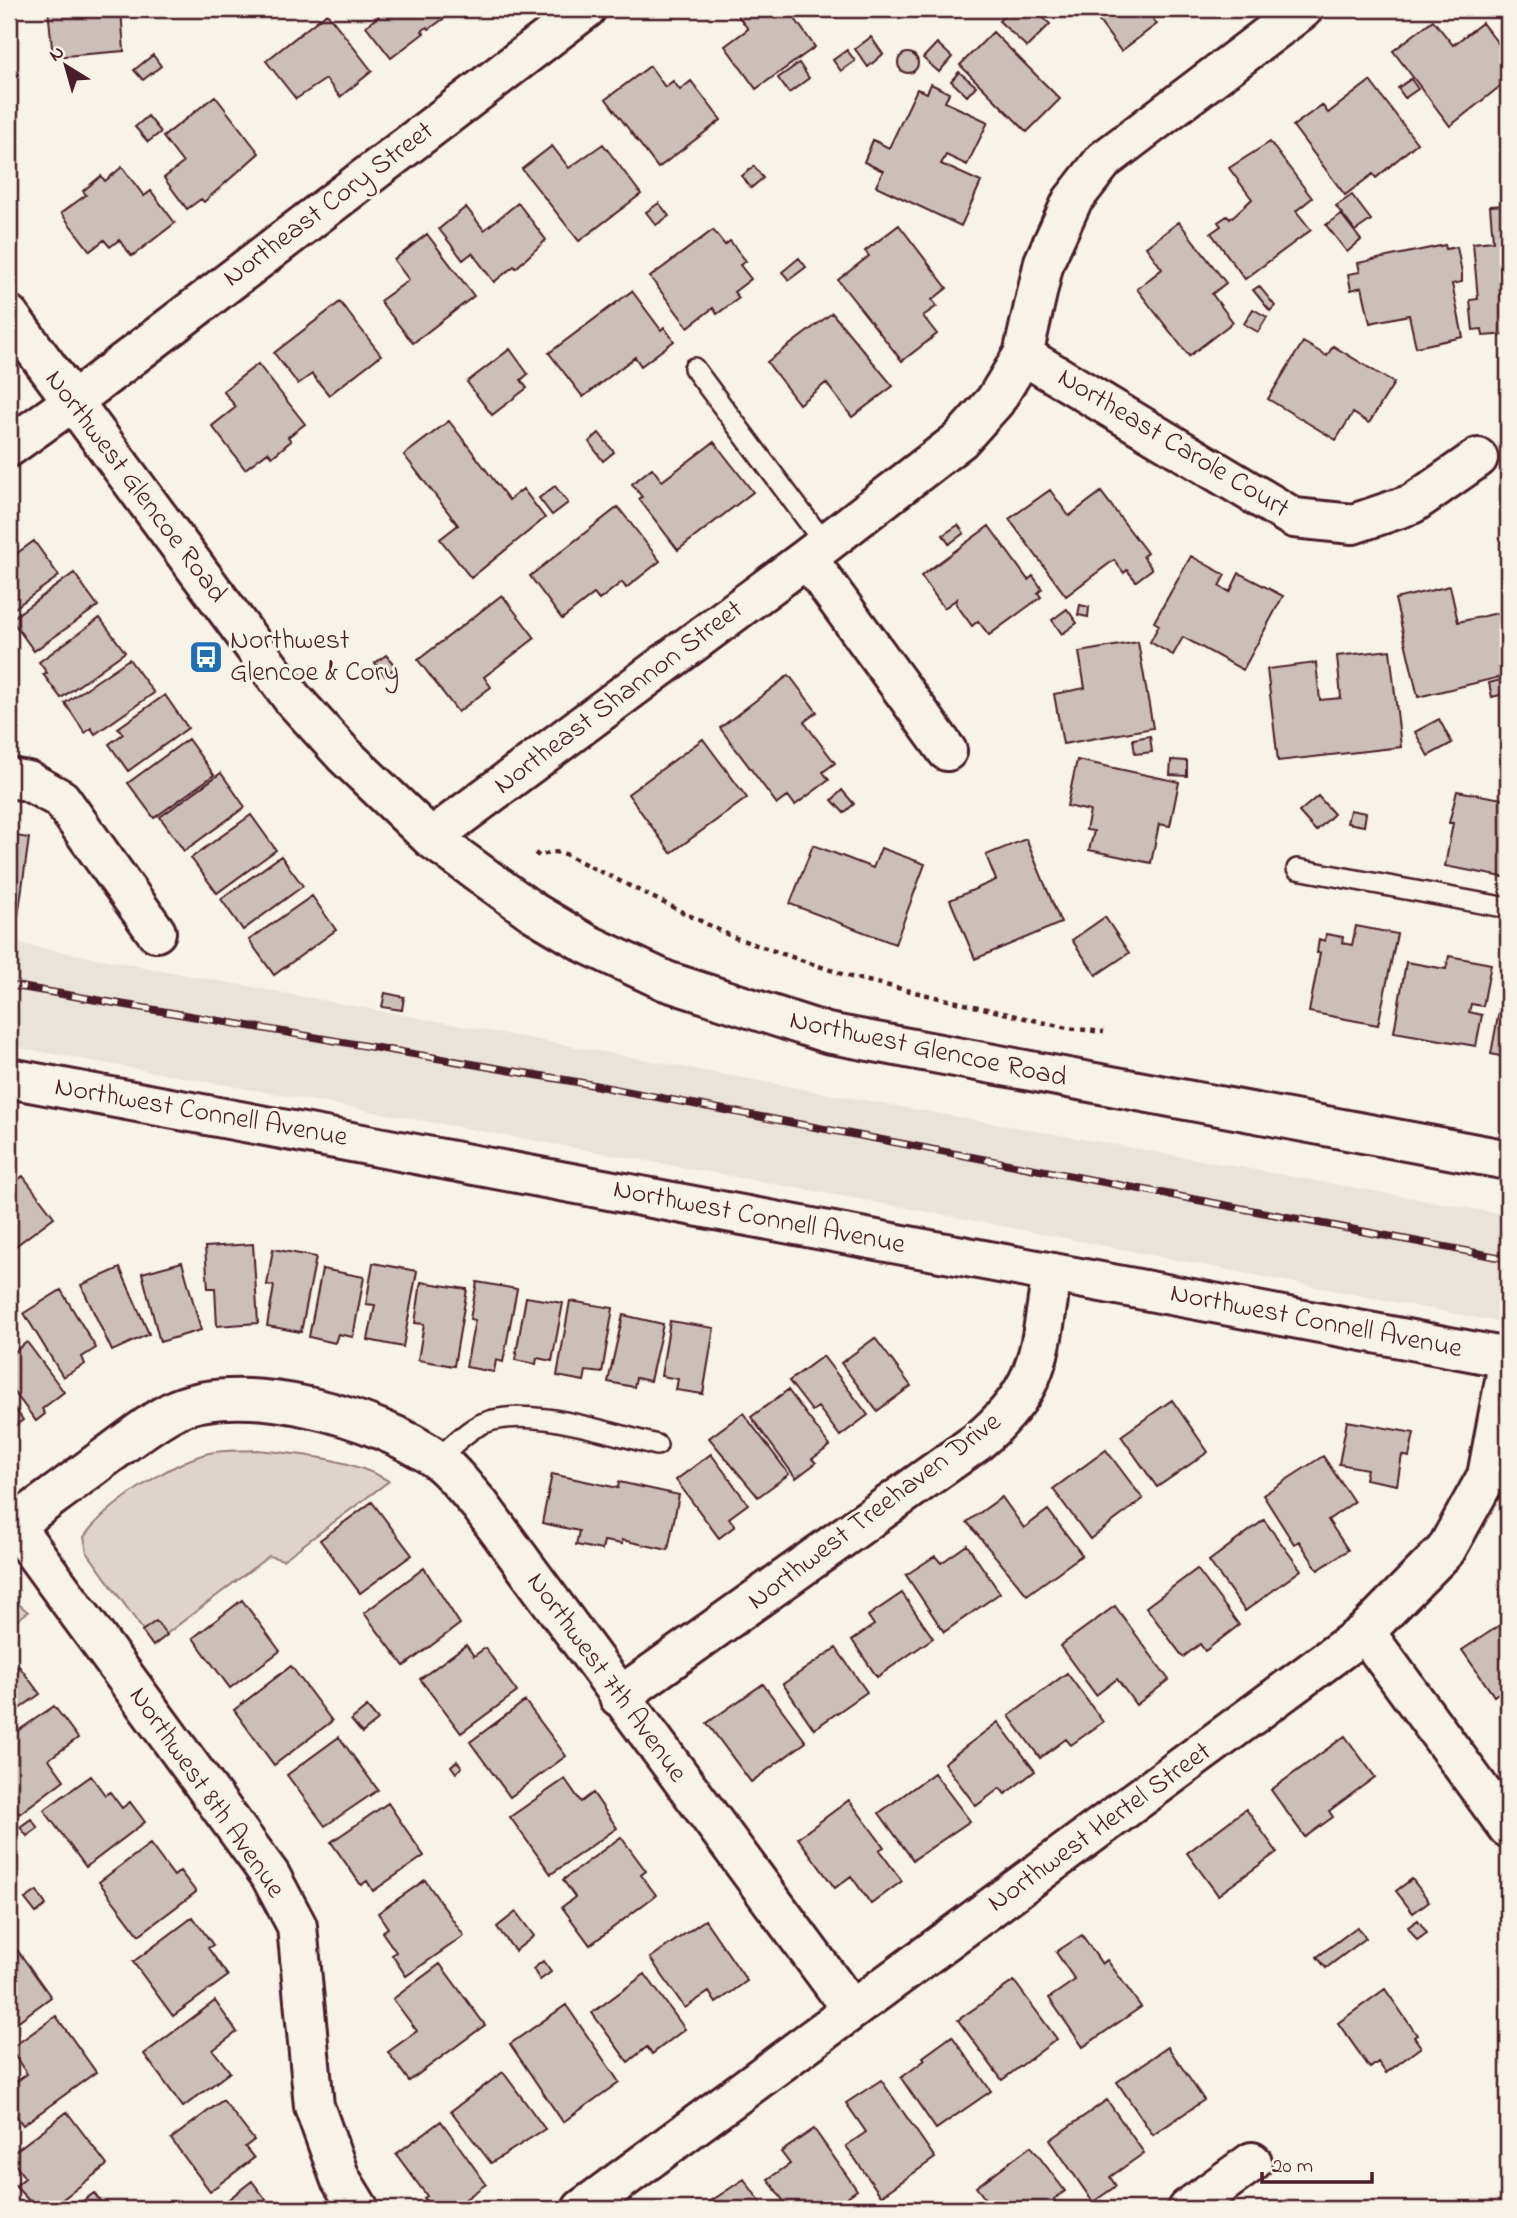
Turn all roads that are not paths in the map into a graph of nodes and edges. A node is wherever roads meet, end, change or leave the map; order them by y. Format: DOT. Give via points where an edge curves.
graph roads {
  1 [pos="1303,9"];
  2 [pos="566,15"];
  3 [pos="9,315"];
  4 [pos="1023,355"];
  5 [pos="694,368"];
  6 [pos="72,402"];
  7 [pos="9,447"];
  8 [pos="1478,458"];
  9 [pos="816,551"];
  10 [pos="947,751"];
  11 [pos="9,778"];
  12 [pos="431,838"];
  13 [pos="1297,869"];
  14 [pos="1508,908"];
  15 [pos="156,932"];
  16 [pos="9,1078"];
  17 [pos="1508,1160"];
  18 [pos="1052,1273"];
  19 [pos="1508,1358"];
  20 [pos="1508,1364"];
  21 [pos="657,1446"];
  22 [pos="437,1459"];
  23 [pos="11,1527"];
  24 [pos="1365,1632"];
  25 [pos="619,1698"];
  26 [pos="1508,1828"];
  27 [pos="852,2010"];
  28 [pos="1252,2161"];
  29 [pos="359,2209"];
  30 [pos="582,2209"];
  31 [pos="1188,2209"];
  1 -- 4 [label="street, Northeast Shannon Street" via="1104,160 1072,201 1044,262"];
  2 -- 6 [label="street, Northeast Cory Street"];
  3 -- 6 [label="street, Northwest Glencoe Road"];
  4 -- 8 [label="street, Northeast Carole Court" via="1294,518 1353,524 1412,504"];
  4 -- 9 [label="street, Northeast Shannon Street" via="995,401 960,440"];
  5 -- 9 [label="lane"];
  6 -- 7 [label="street, Northeast Cory Street"];
  6 -- 12 [label="street, Northwest Glencoe Road" via="292,698"];
  9 -- 10 [label="street"];
  9 -- 12 [label="street, Northeast Shannon Street"];
  11 -- 15 [label="street" via="28,781 61,799"];
  12 -- 17 [label="street, Northwest Glencoe Road" via="533,912 587,944 666,981 814,1030"];
  13 -- 14 [label="lane"];
  16 -- 18 [label="street, Northwest Connell Avenue"];
  18 -- 19 [label="street, Northwest Connell Avenue"];
  18 -- 25 [label="street, Northwest Treehaven Drive" via="1037,1364 1005,1419"];
  20 -- 24 [label="street, Northwest Hertel Street" via="1487,1476 1447,1550"];
  21 -- 22 [label="lane" via="512,1416 475,1427"];
  22 -- 23 [label="street, Northwest 7th Avenue" via="373,1424 263,1400 220,1400 179,1408 149,1425"];
  22 -- 25 [label="street, Northwest 7th Avenue" via="480,1505"];
  23 -- 29 [label="street, Northwest 8th Avenue" via="270,1875 297,1926 314,2106 340,2178"];
  24 -- 26 [label="street"];
  24 -- 27 [label="street, Northwest Hertel Street"];
  25 -- 27 [label="street, Northwest 7th Avenue"];
  27 -- 30 [label="street, Northwest Hertel Street"];
  28 -- 31 [label="street"];
}
